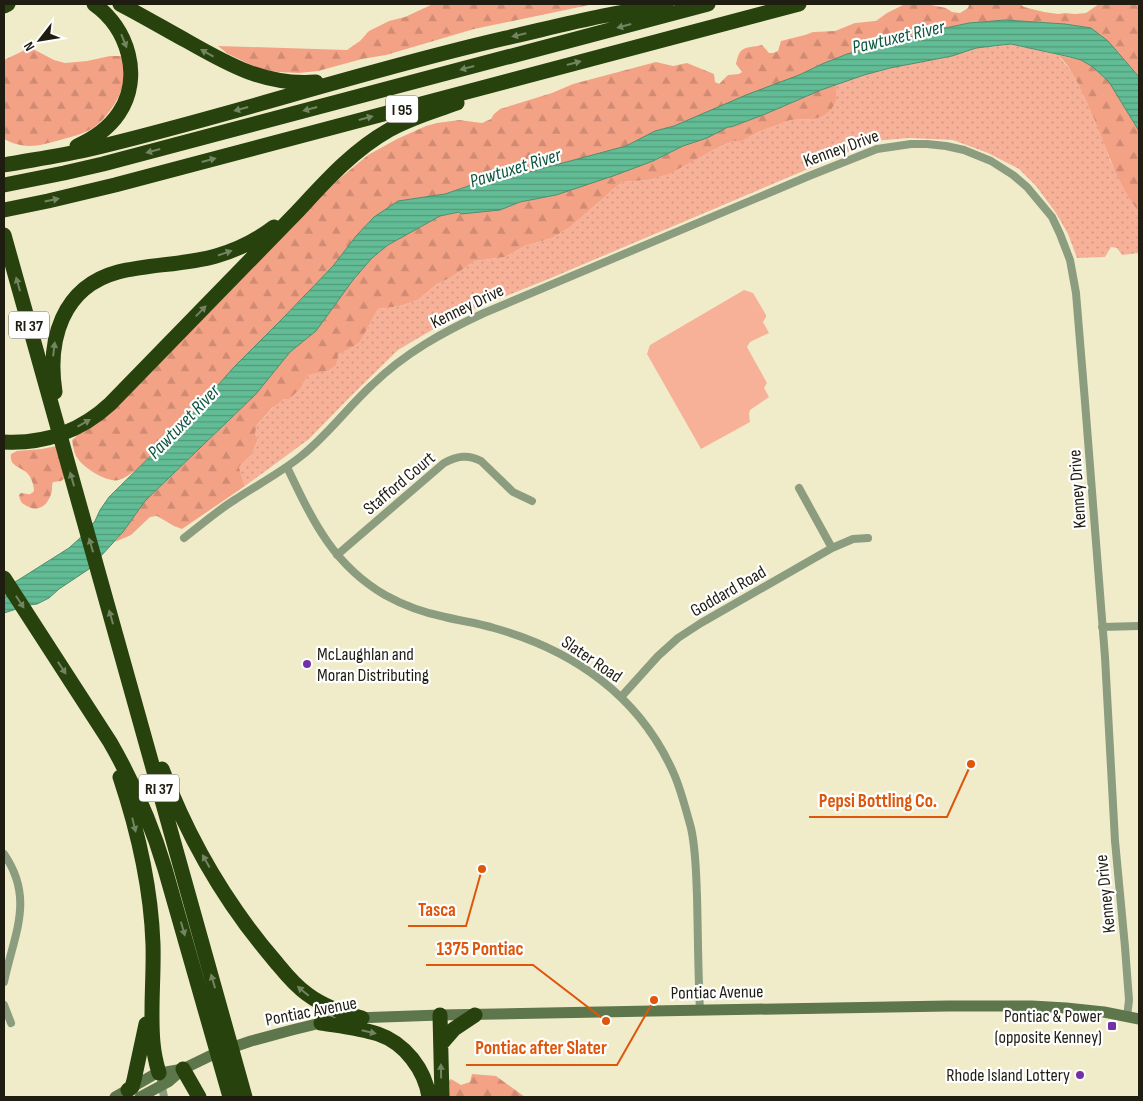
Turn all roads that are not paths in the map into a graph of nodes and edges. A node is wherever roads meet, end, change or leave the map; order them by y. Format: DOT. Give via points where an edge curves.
graph roads {
  1 [pos="8,4"];
  2 [pos="94,4"];
  3 [pos="120,4"];
  4 [pos="706,4"];
  5 [pos="799,4"];
  6 [pos="4,6"];
  7 [pos="543,71"];
  8 [pos="372,72"];
  9 [pos="21,162"];
  10 [pos="4,165"];
  11 [pos="324,183"];
  12 [pos="4,186"];
  13 [pos="4,210"];
  14 [pos="4,235"];
  15 [pos="56,415"];
  16 [pos="4,442"];
  17 [pos="287,467"];
  18 [pos="799,488"];
  19 [pos="532,501"];
  20 [pos="184,538"];
  21 [pos="868,538"];
  22 [pos="832,548"];
  23 [pos="337,555"];
  24 [pos="4,578"];
  25 [pos="1139,626"];
  26 [pos="1102,627"];
  27 [pos="120,649"];
  28 [pos="621,697"];
  29 [pos="102,729"];
  30 [pos="4,854"];
  31 [pos="153,980"];
  32 [pos="4,982"];
  33 [pos="4,1005"];
  34 [pos="700,1010"];
  35 [pos="440,1015"];
  36 [pos="476,1015"];
  37 [pos="1126,1017"];
  38 [pos="362,1018"];
  39 [pos="1139,1019"];
  40 [pos="11,1023"];
  41 [pos="321,1023"];
  42 [pos="218,1029"];
  43 [pos="441,1044"];
  44 [pos="183,1068"];
  45 [pos="237,1069"];
  46 [pos="160,1079"];
  47 [pos="128,1095"];
  48 [pos="164,1097"];
  49 [pos="199,1097"];
  50 [pos="230,1097"];
  51 [pos="245,1097"];
  52 [pos="249,1097"];
  53 [pos="428,1097"];
  54 [pos="442,1097"];
  1 -- 6 [label="highway"];
  2 -- 9 [label="highway, one-way" via="112,20 125,42 130,73 125,102 110,124 88,141"];
  8 -- 3 [label="highway, one-way" via="305,83 258,76 222,61"];
  4 -- 8 [label="highway, one-way" via="608,16"];
  4 -- 12 [label="highway, I 95, one-way" via="103,164"];
  7 -- 5 [label="highway, I 95, one-way"];
  7 -- 11 [label="highway" via="395,127 356,152"];
  13 -- 7 [label="highway, I 95, one-way" via="108,187"];
  8 -- 9 [label="highway, one-way" via="105,145"];
  9 -- 10 [label="highway"];
  15 -- 11 [label="highway, one-way" via="53,374 56,338 64,314 83,290 115,273 202,259 243,246 277,225"];
  16 -- 11 [label="highway, one-way" via="53,437 81,426 105,409"];
  15 -- 14 [label="highway, RI 37, one-way"];
  27 -- 15 [label="highway, RI 37, one-way"];
  17 -- 20 [label="street, Kenney Drive" via="234,500"];
  17 -- 23 [label="street, Slater Road" via="318,528"];
  17 -- 26 [label="street, Kenney Drive" via="320,441 394,366 462,323 877,149 911,144 946,146 991,161 1014,175 1052,217 1066,249 1076,300"];
  18 -- 22 [label="street"];
  19 -- 23 [label="street, Stafford Court" via="513,492 481,460 461,456 444,463"];
  21 -- 22 [label="street, Goddard Road" via="853,539"];
  22 -- 28 [label="street, Goddard Road" via="678,638"];
  23 -- 28 [label="street, Slater Road" via="385,595 434,614 531,640 586,668"];
  24 -- 29 [label="highway, RI 37, one-way"];
  25 -- 26 [label="street"];
  26 -- 37 [label="street, Kenney Drive" via="1115,841 1126,955"];
  38 -- 27 [label="highway, one-way" via="328,1007 298,988 259,942 229,899 209,867 169,786"];
  42 -- 27 [label="highway, RI 37, one-way"];
  28 -- 34 [label="street, Slater Road" via="643,722 664,755 677,782 691,829 696,878"];
  29 -- 31 [label="highway, one-way" via="127,797 143,863 152,930"];
  29 -- 42 [label="highway, RI 37, one-way" via="147,816"];
  30 -- 32 [label="street" via="14,870 21,902"];
  31 -- 46 [label="highway" via="153,1041"];
  31 -- 47 [label="highway" via="136,1075"];
  33 -- 40 [label="street"];
  34 -- 36 [label="main road, Pontiac Avenue"];
  34 -- 37 [label="main road, Pontiac Avenue" via="1032,1006 1083,1009"];
  35 -- 36 [label="main road, Pontiac Avenue"];
  35 -- 38 [label="main road, Pontiac Avenue"];
  35 -- 43 [label="highway"];
  36 -- 43 [label="highway" via="454,1029"];
  37 -- 39 [label="main road, Pontiac Avenue"];
  38 -- 41 [label="main road, Pontiac Avenue"];
  41 -- 44 [label="main road, Pontiac Avenue" via="216,1053"];
  41 -- 53 [label="highway, one-way" via="371,1032 395,1042 418,1068"];
  42 -- 45 [label="highway, RI 37"];
  42 -- 50 [label="highway, RI 37"];
  54 -- 43 [label="highway, one-way"];
  44 -- 46 [label="main road, Pontiac Avenue" via="173,1078"];
  44 -- 49 [label="highway"];
  45 -- 51 [label="highway, RI 37"];
  45 -- 52 [label="highway"];
  46 -- 47 [label="main road, Pontiac Avenue" via="139,1082"];
  46 -- 48 [label="street"];
}
